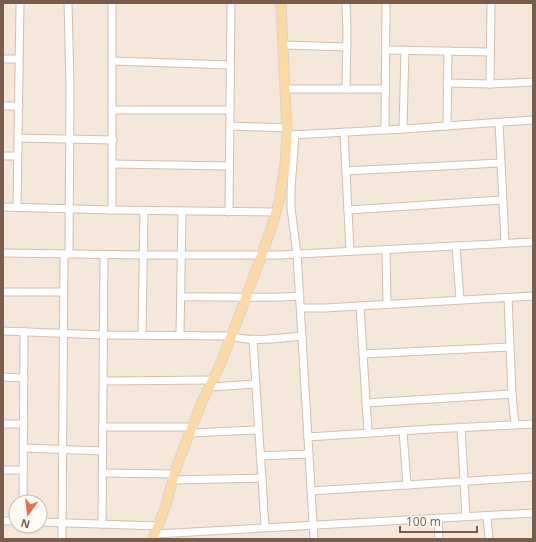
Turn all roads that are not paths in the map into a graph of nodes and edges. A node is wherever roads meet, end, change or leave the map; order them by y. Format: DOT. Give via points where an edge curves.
graph roads {
  1 [pos="20,3"];
  2 [pos="68,3"];
  3 [pos="112,3"];
  4 [pos="231,3"];
  5 [pos="281,3"];
  6 [pos="346,3"];
  7 [pos="386,3"];
  8 [pos="490,3"];
  9 [pos="284,45"];
  10 [pos="347,46"];
  11 [pos="387,50"];
  12 [pos="405,50"];
  13 [pos="448,51"];
  14 [pos="490,52"];
  15 [pos="3,59"];
  16 [pos="19,59"];
  17 [pos="113,61"];
  18 [pos="230,65"];
  19 [pos="533,82"];
  20 [pos="447,83"];
  21 [pos="490,84"];
  22 [pos="286,89"];
  23 [pos="346,89"];
  24 [pos="386,89"];
  25 [pos="3,106"];
  26 [pos="19,106"];
  27 [pos="112,110"];
  28 [pos="230,110"];
  29 [pos="533,120"];
  30 [pos="499,123"];
  31 [pos="230,126"];
  32 [pos="447,126"];
  33 [pos="403,129"];
  34 [pos="385,130"];
  35 [pos="290,132"];
  36 [pos="344,132"];
  37 [pos="18,138"];
  38 [pos="70,140"];
  39 [pos="112,140"];
  40 [pos="3,156"];
  41 [pos="17,156"];
  42 [pos="500,163"];
  43 [pos="113,164"];
  44 [pos="229,166"];
  45 [pos="346,171"];
  46 [pos="502,200"];
  47 [pos="3,207"];
  48 [pos="17,207"];
  49 [pos="69,209"];
  50 [pos="112,210"];
  51 [pos="348,210"];
  52 [pos="144,211"];
  53 [pos="182,212"];
  54 [pos="228,212"];
  55 [pos="276,212"];
  56 [pos="533,242"];
  57 [pos="505,243"];
  58 [pos="456,246"];
  59 [pos="386,250"];
  60 [pos="350,251"];
  61 [pos="3,253"];
  62 [pos="67,254"];
  63 [pos="262,254"];
  64 [pos="297,254"];
  65 [pos="104,255"];
  66 [pos="143,255"];
  67 [pos="181,256"];
  68 [pos="3,292"];
  69 [pos="64,292"];
  70 [pos="300,296"];
  71 [pos="533,296"];
  72 [pos="181,297"];
  73 [pos="246,297"];
  74 [pos="508,298"];
  75 [pos="460,299"];
  76 [pos="387,304"];
  77 [pos="360,306"];
  78 [pos="301,308"];
  79 [pos="3,331"];
  80 [pos="24,331"];
  81 [pos="64,333"];
  82 [pos="104,335"];
  83 [pos="142,335"];
  84 [pos="180,335"];
  85 [pos="231,336"];
  86 [pos="302,336"];
  87 [pos="253,339"];
  88 [pos="510,347"];
  89 [pos="363,354"];
  90 [pos="3,377"];
  91 [pos="24,378"];
  92 [pos="104,381"];
  93 [pos="211,384"];
  94 [pos="256,384"];
  95 [pos="512,394"];
  96 [pos="366,402"];
  97 [pos="3,424"];
  98 [pos="24,424"];
  99 [pos="515,424"];
  100 [pos="533,424"];
  101 [pos="103,427"];
  102 [pos="461,427"];
  103 [pos="191,430"];
  104 [pos="258,430"];
  105 [pos="403,431"];
  106 [pos="368,432"];
  107 [pos="308,437"];
  108 [pos="24,448"];
  109 [pos="63,449"];
  110 [pos="103,451"];
  111 [pos="308,454"];
  112 [pos="260,456"];
  113 [pos="3,470"];
  114 [pos="23,470"];
  115 [pos="103,473"];
  116 [pos="174,477"];
  117 [pos="533,477"];
  118 [pos="262,478"];
  119 [pos="464,480"];
  120 [pos="407,485"];
  121 [pos="311,491"];
  122 [pos="24,494"];
  123 [pos="533,513"];
  124 [pos="466,516"];
  125 [pos="487,516"];
  126 [pos="438,518"];
  127 [pos="48,522"];
  128 [pos="62,523"];
  129 [pos="102,524"];
  130 [pos="313,525"];
  131 [pos="265,527"];
  132 [pos="155,533"];
  133 [pos="210,535"];
  134 [pos="62,539"];
  135 [pos="314,539"];
  136 [pos="439,539"];
  137 [pos="489,539"];
  1 -- 16 [label="street"];
  2 -- 38 [label="street"];
  3 -- 17 [label="street"];
  4 -- 18 [label="street"];
  5 -- 9 [label="main road"];
  6 -- 10 [label="street"];
  7 -- 11 [label="street"];
  8 -- 14 [label="street"];
  9 -- 10 [label="street"];
  9 -- 22 [label="main road"];
  10 -- 23 [label="street"];
  11 -- 12 [label="street"];
  11 -- 24 [label="street"];
  12 -- 13 [label="street"];
  12 -- 33 [label="street"];
  13 -- 14 [label="street"];
  13 -- 20 [label="street"];
  14 -- 21 [label="street"];
  15 -- 16 [label="street"];
  16 -- 26 [label="street"];
  17 -- 18 [label="street"];
  17 -- 27 [label="street"];
  18 -- 28 [label="street"];
  19 -- 21 [label="street"];
  20 -- 21 [label="street"];
  20 -- 32 [label="street"];
  22 -- 23 [label="street"];
  22 -- 35 [label="main road"];
  23 -- 24 [label="street"];
  24 -- 34 [label="street"];
  25 -- 26 [label="street"];
  26 -- 37 [label="street"];
  27 -- 28 [label="street"];
  27 -- 39 [label="street"];
  28 -- 31 [label="street"];
  29 -- 30 [label="street"];
  30 -- 32 [label="street"];
  30 -- 42 [label="street"];
  31 -- 35 [label="street"];
  31 -- 44 [label="street"];
  32 -- 33 [label="street"];
  33 -- 34 [label="street"];
  34 -- 36 [label="street"];
  35 -- 36 [label="street"];
  35 -- 55 [label="main road"];
  35 -- 64 [label="street" via="292,208"];
  36 -- 45 [label="street"];
  37 -- 38 [label="street"];
  37 -- 41 [label="street"];
  38 -- 39 [label="street"];
  38 -- 49 [label="street"];
  39 -- 43 [label="street"];
  40 -- 41 [label="street"];
  41 -- 48 [label="street"];
  42 -- 45 [label="street"];
  42 -- 46 [label="street"];
  43 -- 44 [label="street"];
  43 -- 50 [label="street"];
  44 -- 54 [label="street"];
  45 -- 51 [label="street"];
  46 -- 51 [label="street"];
  46 -- 57 [label="street"];
  47 -- 48 [label="street"];
  48 -- 49 [label="street"];
  49 -- 50 [label="street"];
  49 -- 62 [label="street"];
  50 -- 52 [label="street"];
  51 -- 60 [label="street"];
  52 -- 53 [label="street"];
  52 -- 66 [label="street"];
  53 -- 54 [label="street"];
  53 -- 67 [label="street"];
  54 -- 55 [label="street"];
  55 -- 63 [label="main road"];
  56 -- 57 [label="street"];
  57 -- 58 [label="street"];
  58 -- 59 [label="street"];
  58 -- 75 [label="street"];
  59 -- 60 [label="street"];
  59 -- 76 [label="street"];
  60 -- 64 [label="street"];
  61 -- 62 [label="street"];
  62 -- 65 [label="street"];
  62 -- 69 [label="street"];
  63 -- 64 [label="street"];
  63 -- 67 [label="street"];
  63 -- 73 [label="main road"];
  64 -- 70 [label="street"];
  65 -- 66 [label="street"];
  65 -- 82 [label="street"];
  66 -- 67 [label="street"];
  66 -- 83 [label="street"];
  67 -- 72 [label="street"];
  68 -- 69 [label="street"];
  69 -- 81 [label="street"];
  70 -- 73 [label="street"];
  70 -- 78 [label="street"];
  71 -- 74 [label="street"];
  72 -- 73 [label="street"];
  72 -- 84 [label="street"];
  73 -- 85 [label="main road"];
  74 -- 75 [label="street"];
  74 -- 88 [label="street"];
  75 -- 76 [label="street"];
  76 -- 77 [label="street"];
  77 -- 78 [label="street"];
  77 -- 89 [label="street"];
  78 -- 86 [label="street"];
  79 -- 80 [label="street"];
  80 -- 81 [label="street"];
  80 -- 91 [label="street"];
  81 -- 82 [label="street"];
  81 -- 109 [label="street"];
  82 -- 83 [label="street"];
  82 -- 92 [label="street"];
  83 -- 84 [label="street"];
  84 -- 85 [label="street"];
  85 -- 87 [label="street"];
  85 -- 93 [label="main road"];
  86 -- 87 [label="street"];
  86 -- 107 [label="street"];
  87 -- 94 [label="street"];
  88 -- 89 [label="street"];
  88 -- 95 [label="street"];
  89 -- 96 [label="street"];
  90 -- 91 [label="street"];
  91 -- 98 [label="street"];
  92 -- 93 [label="street"];
  92 -- 101 [label="street"];
  93 -- 94 [label="street"];
  93 -- 103 [label="main road"];
  94 -- 104 [label="street"];
  95 -- 96 [label="street"];
  95 -- 99 [label="street"];
  96 -- 106 [label="street"];
  97 -- 98 [label="street"];
  98 -- 108 [label="street"];
  99 -- 100 [label="street"];
  99 -- 102 [label="street"];
  101 -- 103 [label="street"];
  101 -- 110 [label="street"];
  102 -- 105 [label="street"];
  102 -- 119 [label="street"];
  103 -- 104 [label="street"];
  103 -- 116 [label="main road"];
  104 -- 112 [label="street"];
  105 -- 106 [label="street"];
  105 -- 120 [label="street"];
  106 -- 107 [label="street"];
  107 -- 111 [label="street"];
  108 -- 109 [label="street"];
  108 -- 114 [label="street"];
  109 -- 110 [label="street"];
  109 -- 128 [label="street"];
  110 -- 115 [label="street"];
  111 -- 112 [label="street"];
  111 -- 121 [label="street"];
  112 -- 118 [label="street"];
  113 -- 114 [label="street"];
  114 -- 122 [label="street"];
  115 -- 116 [label="street"];
  115 -- 129 [label="street"];
  116 -- 118 [label="street"];
  116 -- 132 [label="main road"];
  117 -- 119 [label="street"];
  118 -- 131 [label="street"];
  119 -- 120 [label="street"];
  119 -- 124 [label="street"];
  120 -- 121 [label="street"];
  121 -- 130 [label="street"];
  123 -- 125 [label="street"];
  124 -- 125 [label="street"];
  124 -- 126 [label="street"];
  125 -- 137 [label="street"];
  126 -- 130 [label="street"];
  126 -- 136 [label="street"];
  127 -- 128 [label="street"];
  128 -- 129 [label="street"];
  128 -- 134 [label="street"];
  129 -- 132 [label="street"];
  130 -- 131 [label="street"];
  130 -- 135 [label="street"];
  131 -- 133 [label="street"];
  132 -- 133 [label="street"];
}
